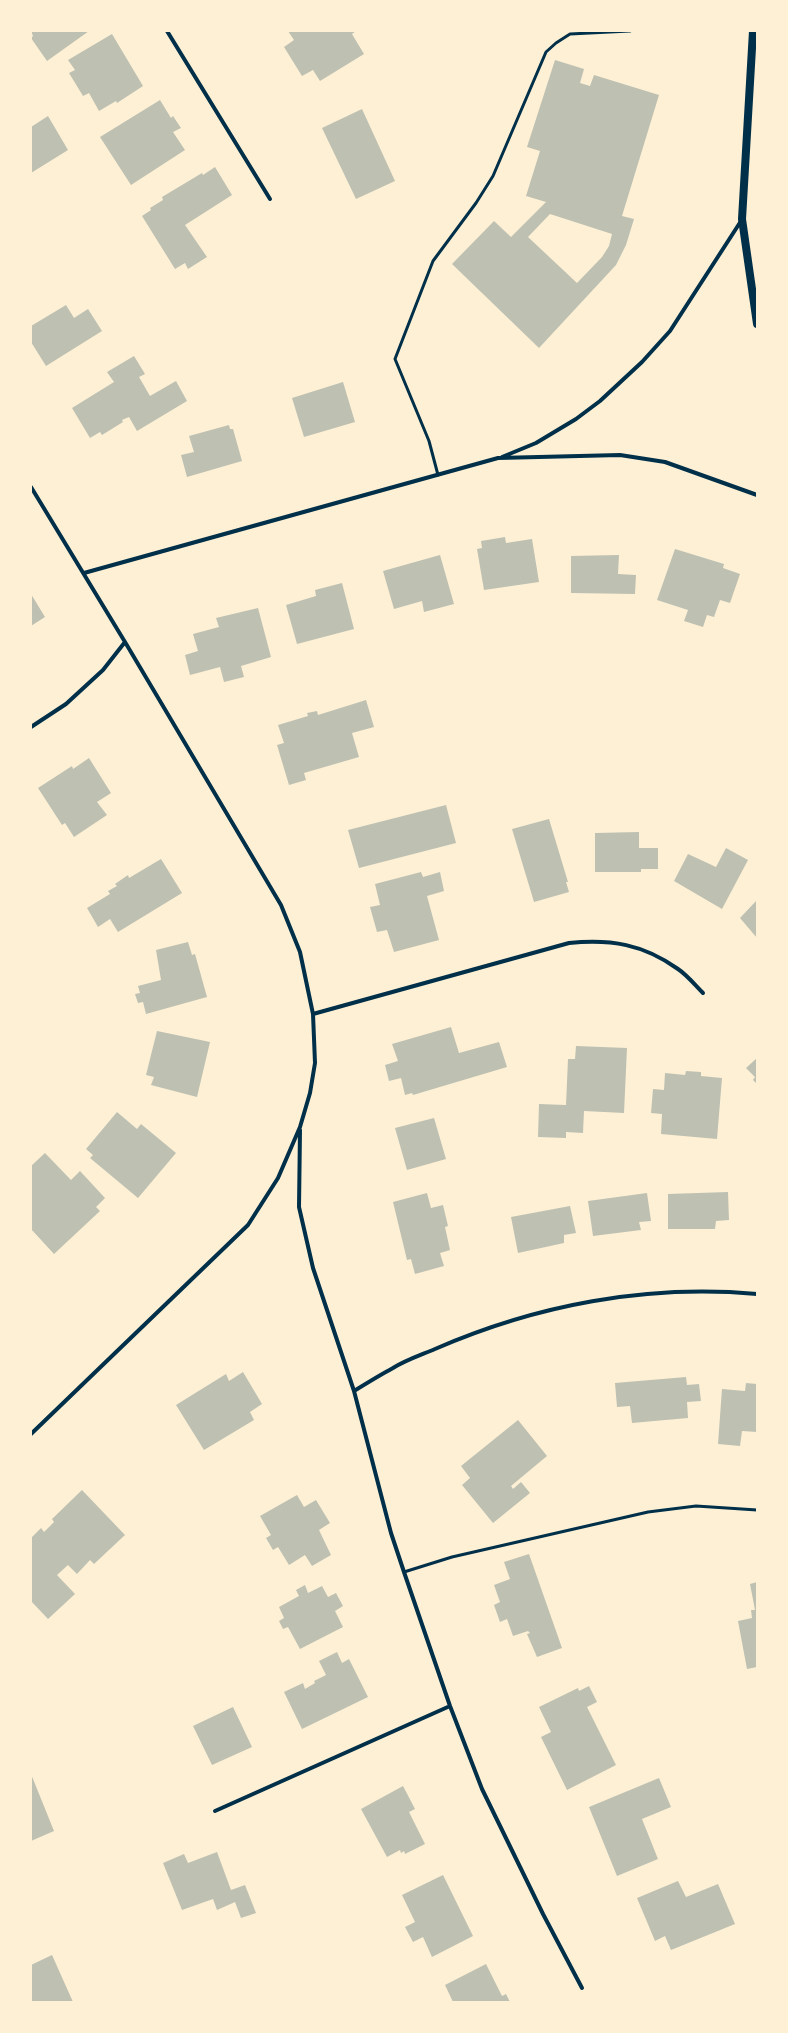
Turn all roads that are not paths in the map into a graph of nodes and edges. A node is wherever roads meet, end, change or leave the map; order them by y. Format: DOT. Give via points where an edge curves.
graph roads {
  1 [pos="167,31"];
  2 [pos="630,31"];
  3 [pos="753,31"];
  4 [pos="270,199"];
  5 [pos="742,219"];
  6 [pos="757,324"];
  7 [pos="498,458"];
  8 [pos="438,474"];
  9 [pos="31,487"];
  10 [pos="757,495"];
  11 [pos="84,573"];
  12 [pos="125,642"];
  13 [pos="31,727"];
  14 [pos="703,993"];
  15 [pos="313,1014"];
  16 [pos="300,1127"];
  17 [pos="757,1294"];
  18 [pos="354,1391"];
  19 [pos="31,1434"];
  20 [pos="757,1510"];
  21 [pos="404,1572"];
  22 [pos="450,1706"];
  23 [pos="215,1811"];
  24 [pos="582,1988"];
  1 -- 4 [label="street"];
  2 -- 8 [label="lane" via="570,34 546,52 493,176 433,261 395,359 429,441"];
  3 -- 5 [label="main road"];
  5 -- 6 [label="main road"];
  5 -- 7 [label="street" via="670,331 642,362 600,401 576,419 536,443"];
  7 -- 8 [label="street"];
  7 -- 10 [label="street" via="620,455 650,459"];
  8 -- 11 [label="street"];
  9 -- 11 [label="street"];
  11 -- 12 [label="street"];
  12 -- 13 [label="street" via="103,670 66,704"];
  12 -- 15 [label="street" via="281,905 300,952"];
  14 -- 15 [label="street" via="679,970 652,953 621,943 595,940 569,943"];
  15 -- 16 [label="street" via="315,1063"];
  16 -- 18 [label="street" via="299,1207 312,1268"];
  16 -- 19 [label="street" via="278,1178 248,1225"];
  17 -- 18 [label="street" via="729,1291 660,1292 577,1303 522,1317 468,1335 393,1367"];
  18 -- 21 [label="street" via="391,1533"];
  20 -- 21 [label="lane" via="696,1506 648,1512 452,1557"];
  21 -- 22 [label="street"];
  22 -- 23 [label="street"];
  22 -- 24 [label="street" via="482,1789"];
}
